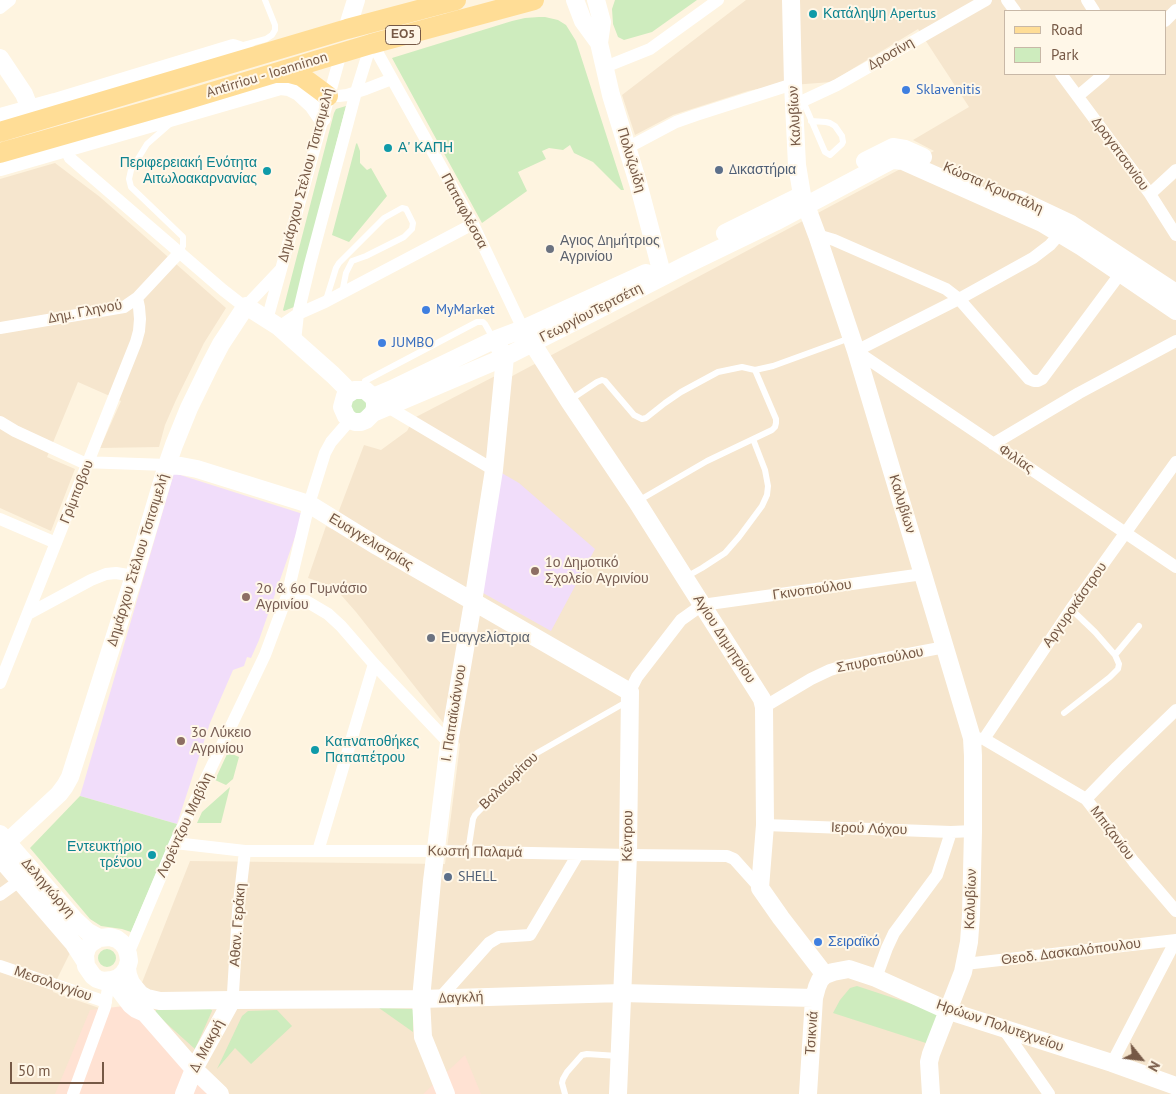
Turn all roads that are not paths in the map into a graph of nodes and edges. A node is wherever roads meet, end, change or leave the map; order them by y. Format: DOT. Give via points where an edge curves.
graph roads {
  1 [pos="10,0"];
  2 [pos="265,0"];
  3 [pos="356,0"];
  4 [pos="456,0"];
  5 [pos="534,0"];
  6 [pos="576,0"];
  7 [pos="596,0"];
  8 [pos="718,0"];
  9 [pos="791,0"];
  10 [pos="986,0"];
  11 [pos="1170,0"];
  12 [pos="0,8"];
  13 [pos="1176,9"];
  14 [pos="1166,20"];
  15 [pos="347,29"];
  16 [pos="371,43"];
  17 [pos="599,43"];
  18 [pos="232,48"];
  19 [pos="340,53"];
  20 [pos="257,56"];
  21 [pos="0,58"];
  22 [pos="605,67"];
  23 [pos="273,74"];
  24 [pos="1062,75"];
  25 [pos="1103,75"];
  26 [pos="392,79"];
  27 [pos="793,84"];
  28 [pos="356,92"];
  29 [pos="328,96"];
  30 [pos="1078,96"];
  31 [pos="798,103"];
  32 [pos="30,109"];
  33 [pos="181,114"];
  34 [pos="0,117"];
  35 [pos="322,118"];
  36 [pos="811,121"];
  37 [pos="0,132"];
  38 [pos="65,148"];
  39 [pos="627,148"];
  40 [pos="0,153"];
  41 [pos="0,167"];
  42 [pos="1176,170"];
  43 [pos="1150,194"];
  44 [pos="804,200"];
  45 [pos="473,224"];
  46 [pos="1065,228"];
  47 [pos="817,235"];
  48 [pos="1176,235"];
  49 [pos="180,252"];
  50 [pos="281,269"];
  51 [pos="662,271"];
  52 [pos="1120,274"];
  53 [pos="342,293"];
  54 [pos="1176,293"];
  55 [pos="137,298"];
  56 [pos="960,299"];
  57 [pos="325,302"];
  58 [pos="246,306"];
  59 [pos="1176,312"];
  60 [pos="298,314"];
  61 [pos="273,323"];
  62 [pos="0,328"];
  63 [pos="528,336"];
  64 [pos="494,340"];
  65 [pos="295,341"];
  66 [pos="1176,341"];
  67 [pos="854,345"];
  68 [pos="505,357"];
  69 [pos="755,370"];
  70 [pos="349,392"];
  71 [pos="375,400"];
  72 [pos="569,401"];
  73 [pos="350,420"];
  74 [pos="0,422"];
  75 [pos="753,439"];
  76 [pos="993,444"];
  77 [pos="1176,462"];
  78 [pos="88,463"];
  79 [pos="167,465"];
  80 [pos="494,470"];
  81 [pos="637,502"];
  82 [pos="308,504"];
  83 [pos="0,519"];
  84 [pos="1126,533"];
  85 [pos="56,543"];
  86 [pos="1176,567"];
  87 [pos="923,574"];
  88 [pos="134,576"];
  89 [pos="684,578"];
  90 [pos="287,596"];
  91 [pos="473,602"];
  92 [pos="702,605"];
  93 [pos="1071,609"];
  94 [pos="28,614"];
  95 [pos="1139,626"];
  96 [pos="945,647"];
  97 [pos="1115,655"];
  98 [pos="374,664"];
  99 [pos="0,683"];
  100 [pos="630,697"];
  101 [pos="764,707"];
  102 [pos="1176,710"];
  103 [pos="1064,713"];
  104 [pos="978,738"];
  105 [pos="448,743"];
  106 [pos="1086,800"];
  107 [pos="765,825"];
  108 [pos="973,831"];
  109 [pos="951,832"];
  110 [pos="3,841"];
  111 [pos="175,843"];
  112 [pos="245,851"];
  113 [pos="318,851"];
  114 [pos="435,851"];
  115 [pos="468,852"];
  116 [pos="578,854"];
  117 [pos="628,855"];
  118 [pos="0,858"];
  119 [pos="26,876"];
  120 [pos="760,888"];
  121 [pos="0,895"];
  122 [pos="1176,911"];
  123 [pos="99,938"];
  124 [pos="1176,940"];
  125 [pos="85,961"];
  126 [pos="128,961"];
  127 [pos="966,964"];
  128 [pos="0,966"];
  129 [pos="825,975"];
  130 [pos="876,978"];
  131 [pos="110,981"];
  132 [pos="622,993"];
  133 [pos="814,998"];
  134 [pos="421,999"];
  135 [pos="439,999"];
  136 [pos="127,1000"];
  137 [pos="232,1000"];
  138 [pos="160,1001"];
  139 [pos="106,1005"];
  140 [pos="948,1011"];
  141 [pos="145,1013"];
  142 [pos="1003,1028"];
  143 [pos="619,1056"];
  144 [pos="1112,1063"];
  145 [pos="194,1068"];
  146 [pos="1176,1086"];
  147 [pos="73,1094"];
  148 [pos="184,1094"];
  149 [pos="220,1094"];
  150 [pos="446,1094"];
  151 [pos="565,1094"];
  152 [pos="618,1094"];
  153 [pos="808,1094"];
  154 [pos="931,1094"];
  155 [pos="1049,1094"];
  1 -- 12 [label="street"];
  2 -- 18 [label="lane" via="275,25 272,35"];
  3 -- 15 [label="street"];
  4 -- 15 [label="main road, Antirriou - Ioanninon / ΕΟ5"];
  5 -- 16 [label="main road, Antirriou - Ioanninon / ΕΟ5"];
  6 -- 17 [label="street" via="583,21"];
  7 -- 17 [label="street" via="602,22"];
  8 -- 22 [label="street" via="650,49"];
  9 -- 27 [label="street, Καλυβίων"];
  10 -- 31 [label="street, Δροσίνη" via="837,85"];
  11 -- 13 [label="street"];
  13 -- 14 [label="street"];
  15 -- 20 [label="main road, Antirriou - Ioanninon / ΕΟ5"];
  16 -- 19 [label="main road, Antirriou - Ioanninon / ΕΟ5"];
  16 -- 26 [label="street, Παπαφλέσσα"];
  16 -- 28 [label="street"];
  17 -- 22 [label="street, Πολυζωίδη"];
  18 -- 20 [label="street"];
  18 -- 32 [label="street"];
  19 -- 23 [label="main road, Antirriou - Ioanninon / ΕΟ5"];
  19 -- 29 [label="street, Δημάρχου Στέλιου Τσιτσιμελή"];
  20 -- 37 [label="main road, Antirriou - Ioanninon / ΕΟ5"];
  21 -- 32 [label="street"];
  22 -- 39 [label="street, Πολυζωίδη"];
  23 -- 29 [label="main road" via="286,72 301,76"];
  23 -- 40 [label="main road, Antirriou - Ioanninon / ΕΟ5"];
  24 -- 30 [label="street, Δραγατσανίου"];
  25 -- 30 [label="street"];
  26 -- 28 [label="street"];
  26 -- 45 [label="street, Παπαφλέσσα"];
  27 -- 31 [label="street, Καλυβίων"];
  27 -- 39 [label="street" via="676,122"];
  28 -- 29 [label="street"];
  28 -- 60 [label="street"];
  29 -- 35 [label="street, Δημάρχου Στέλιου Τσιτσιμελή"];
  30 -- 43 [label="street, Δραγατσανίου"];
  31 -- 36 [label="lane"];
  31 -- 44 [label="street, Καλυβίων" via="798,165"];
  32 -- 34 [label="street"];
  33 -- 35 [label="street" via="284,86 304,96"];
  33 -- 38 [label="street"];
  33 -- 49 [label="lane" via="147,144 129,179 131,187 183,237"];
  35 -- 50 [label="street, Δημάρχου Στέλιου Τσιτσιμελή"];
  36 -- 36 [label="lane" via="827,154 830,155 844,142 830,123"];
  38 -- 41 [label="street"];
  38 -- 49 [label="street" via="70,158"];
  39 -- 51 [label="street, Πολυζωίδη"];
  42 -- 43 [label="street"];
  43 -- 48 [label="street, Δραγατσανίου"];
  44 -- 46 [label="street, Κώστα Κρυστάλη" via="898,160 1042,222"];
  44 -- 47 [label="street, Καλυβίων"];
  44 -- 51 [label="street, ΓεωργίουΤερτσέτη" via="766,212"];
  45 -- 53 [label="street"];
  45 -- 63 [label="street, Παπαφλέσσα"];
  46 -- 52 [label="street, Κώστα Κρυστάλη"];
  46 -- 54 [label="street, Κώστα Κρυστάλη"];
  46 -- 56 [label="street" via="1033,258"];
  47 -- 56 [label="street" via="946,289"];
  47 -- 67 [label="street, Καλυβίων"];
  49 -- 55 [label="street, Δημ. Γληνού"];
  49 -- 58 [label="street"];
  50 -- 58 [label="street, Δημάρχου Στέλιου Τσιτσιμελή"];
  50 -- 61 [label="street, Δημάρχου Στέλιου Τσιτσιμελή"];
  51 -- 63 [label="street, ΓεωργίουΤερτσέτη"];
  52 -- 56 [label="street" via="1038,381 1029,379"];
  52 -- 59 [label="street, Κώστα Κρυστάλη"];
  53 -- 57 [label="street"];
  53 -- 57 [label="lane" via="348,265 352,261 400,239 412,229 413,223 406,209 384,218 339,263"];
  55 -- 62 [label="street, Δημ. Γληνού" via="120,308"];
  55 -- 78 [label="street, Γρίμποβου" via="140,319 136,342"];
  56 -- 67 [label="street"];
  57 -- 60 [label="street"];
  58 -- 61 [label="street"];
  58 -- 79 [label="street, Δημάρχου Στέλιου Τσιτσιμελή" via="210,365"];
  60 -- 61 [label="street"];
  60 -- 65 [label="street"];
  61 -- 65 [label="street"];
  63 -- 64 [label="street, ΓεωργίουΤερτσέτη"];
  63 -- 68 [label="street, ΓεωργίουΤερτσέτη"];
  63 -- 72 [label="street, Αγίου Δημητρίου"];
  64 -- 68 [label="street"];
  64 -- 71 [label="street, ΓεωργίουΤερτσέτη"];
  64 -- 71 [label="lane" via="485,324 477,322"];
  65 -- 70 [label="street"];
  66 -- 76 [label="street"];
  67 -- 69 [label="lane"];
  67 -- 76 [label="street, Φιλίας"];
  67 -- 87 [label="street, Καλυβίων"];
  68 -- 71 [label="street, ΓεωργίουΤερτσέτη"];
  68 -- 80 [label="street, Ι. Παπαϊωάννου"];
  69 -- 72 [label="lane" via="742,367 718,372 642,419 634,415 602,380"];
  69 -- 75 [label="lane" via="776,423 772,430"];
  70 -- 71 [label="street" via="365,390"];
  70 -- 73 [label="street" via="342,407"];
  71 -- 73 [label="street" via="366,420"];
  71 -- 80 [label="street"];
  72 -- 81 [label="street, Αγίου Δημητρίου"];
  73 -- 82 [label="street, Λορέντζου Μαβίλη" via="325,453"];
  74 -- 78 [label="street, Ευαγγελιστρίας"];
  75 -- 81 [label="lane" via="707,461"];
  75 -- 89 [label="lane" via="768,486 762,506 725,552"];
  76 -- 84 [label="street, Φιλίας"];
  77 -- 84 [label="street, Αργυροκάστρου"];
  78 -- 79 [label="street, Ευαγγελιστρίας"];
  78 -- 85 [label="street, Γρίμποβου"];
  79 -- 82 [label="street, Ευαγγελιστρίας" via="197,469"];
  79 -- 88 [label="street, Δημάρχου Στέλιου Τσιτσιμελή"];
  80 -- 91 [label="street, Ι. Παπαϊωάννου"];
  81 -- 89 [label="street, Αγίου Δημητρίου"];
  82 -- 90 [label="street, Λορέντζου Μαβίλη"];
  82 -- 91 [label="street, Ευαγγελιστρίας"];
  83 -- 85 [label="street"];
  84 -- 86 [label="street, Φιλίας"];
  84 -- 93 [label="street, Αργυροκάστρου"];
  85 -- 94 [label="street, Γρίμποβου"];
  87 -- 92 [label="street, Γκινοπούλου"];
  87 -- 96 [label="street, Καλυβίων"];
  88 -- 94 [label="street" via="106,574"];
  88 -- 110 [label="street, Δημάρχου Στέλιου Τσιτσιμελή" via="70,777 59,794"];
  89 -- 92 [label="street, Αγίου Δημητρίου"];
  90 -- 98 [label="street" via="306,601 328,614"];
  90 -- 111 [label="street, Λορέντζου Μαβίλη" via="265,655"];
  91 -- 100 [label="street, Ευαγγελιστρίας"];
  91 -- 105 [label="street, Ι. Παπαϊωάννου"];
  92 -- 100 [label="street, Κέντρου" via="681,620 637,677"];
  92 -- 101 [label="street, Αγίου Δημητρίου" via="758,691"];
  93 -- 97 [label="lane"];
  93 -- 104 [label="street, Αργυροκάστρου"];
  94 -- 99 [label="street, Γρίμποβου"];
  95 -- 97 [label="lane"];
  96 -- 101 [label="street, Σπυροπούλου" via="830,670"];
  96 -- 104 [label="street, Καλυβίων"];
  97 -- 103 [label="lane" via="1120,664 1116,672"];
  98 -- 105 [label="street"];
  98 -- 113 [label="street"];
  100 -- 115 [label="lane, Βαλαωρίτου" via="537,754 475,815"];
  100 -- 117 [label="street, Κέντρου"];
  101 -- 107 [label="street, Αγίου Δημητρίου"];
  102 -- 106 [label="street"];
  104 -- 106 [label="street, Μπιζανίου"];
  104 -- 108 [label="street, Καλυβίων" via="973,756"];
  105 -- 114 [label="street, Ι. Παπαϊωάννου"];
  106 -- 122 [label="street, Μπιζανίου"];
  107 -- 109 [label="street, Ιερού Λόχου"];
  107 -- 120 [label="street, Αγίου Δημητρίου"];
  108 -- 109 [label="street, Ιερού Λόχου"];
  108 -- 127 [label="street, Καλυβίων"];
  109 -- 130 [label="street" via="937,875 894,933"];
  110 -- 119 [label="street, Δεληγιώργη"];
  111 -- 112 [label="street, Κωστή Παλαμά"];
  111 -- 126 [label="street, Λορέντζου Μαβίλη"];
  112 -- 113 [label="street, Κωστή Παλαμά"];
  112 -- 137 [label="street, Αθαν. Γεράκη"];
  113 -- 114 [label="street, Κωστή Παλαμά"];
  114 -- 115 [label="street, Κωστή Παλαμά"];
  114 -- 134 [label="street, Ι. Παπαϊωάννου"];
  115 -- 116 [label="street, Κωστή Παλαμά"];
  116 -- 117 [label="street, Κωστή Παλαμά"];
  116 -- 135 [label="street" via="530,935 499,937 489,943"];
  117 -- 120 [label="street, Κωστή Παλαμά" via="727,856 734,859"];
  117 -- 132 [label="street, Κέντρου"];
  118 -- 119 [label="street, Δεληγιώργη"];
  119 -- 121 [label="street"];
  119 -- 123 [label="street, Δεληγιώργη" via="81,926"];
  119 -- 125 [label="street, Δεληγιώργη"];
  120 -- 129 [label="street"];
  123 -- 125 [label="street" via="87,948"];
  123 -- 126 [label="street" via="117,939 126,948"];
  124 -- 127 [label="street, Θεοδ. Δασκαλόπουλου"];
  124 -- 144 [label="street"];
  125 -- 131 [label="street" via="92,976"];
  126 -- 131 [label="street" via="123,974"];
  126 -- 138 [label="street, Δαγκλή" via="131,983 140,994"];
  127 -- 140 [label="street, Καλυβίων"];
  128 -- 139 [label="street, Μεσολογγίου"];
  129 -- 130 [label="street, Ηρώων Πολυτεχνείου" via="849,969"];
  129 -- 133 [label="street, Τσικνιά"];
  130 -- 140 [label="street, Ηρώων Πολυτεχνείου"];
  131 -- 136 [label="street"];
  131 -- 139 [label="street"];
  132 -- 133 [label="street, Δαγκλή"];
  132 -- 135 [label="street, Δαγκλή"];
  132 -- 143 [label="street, Κέντρου"];
  133 -- 153 [label="street, Τσικνιά"];
  134 -- 135 [label="street, Δαγκλή"];
  134 -- 137 [label="street, Δαγκλή"];
  134 -- 150 [label="street, Ι. Παπαϊωάννου" via="423,1037"];
  136 -- 139 [label="street"];
  136 -- 141 [label="street"];
  137 -- 138 [label="street, Δαγκλή"];
  137 -- 145 [label="street, Δ. Μακρή"];
  138 -- 141 [label="street" via="150,1005"];
  139 -- 147 [label="street"];
  140 -- 142 [label="street, Ηρώων Πολυτεχνείου"];
  140 -- 154 [label="street, Καλυβίων" via="929,1062"];
  141 -- 145 [label="street"];
  142 -- 144 [label="street, Ηρώων Πολυτεχνείου"];
  142 -- 155 [label="street"];
  143 -- 151 [label="lane" via="582,1056 562,1079"];
  143 -- 152 [label="street, Κέντρου"];
  144 -- 146 [label="street, Ηρώων Πολυτεχνείου"];
  145 -- 148 [label="street, Δ. Μακρή"];
  145 -- 149 [label="street"];
}
